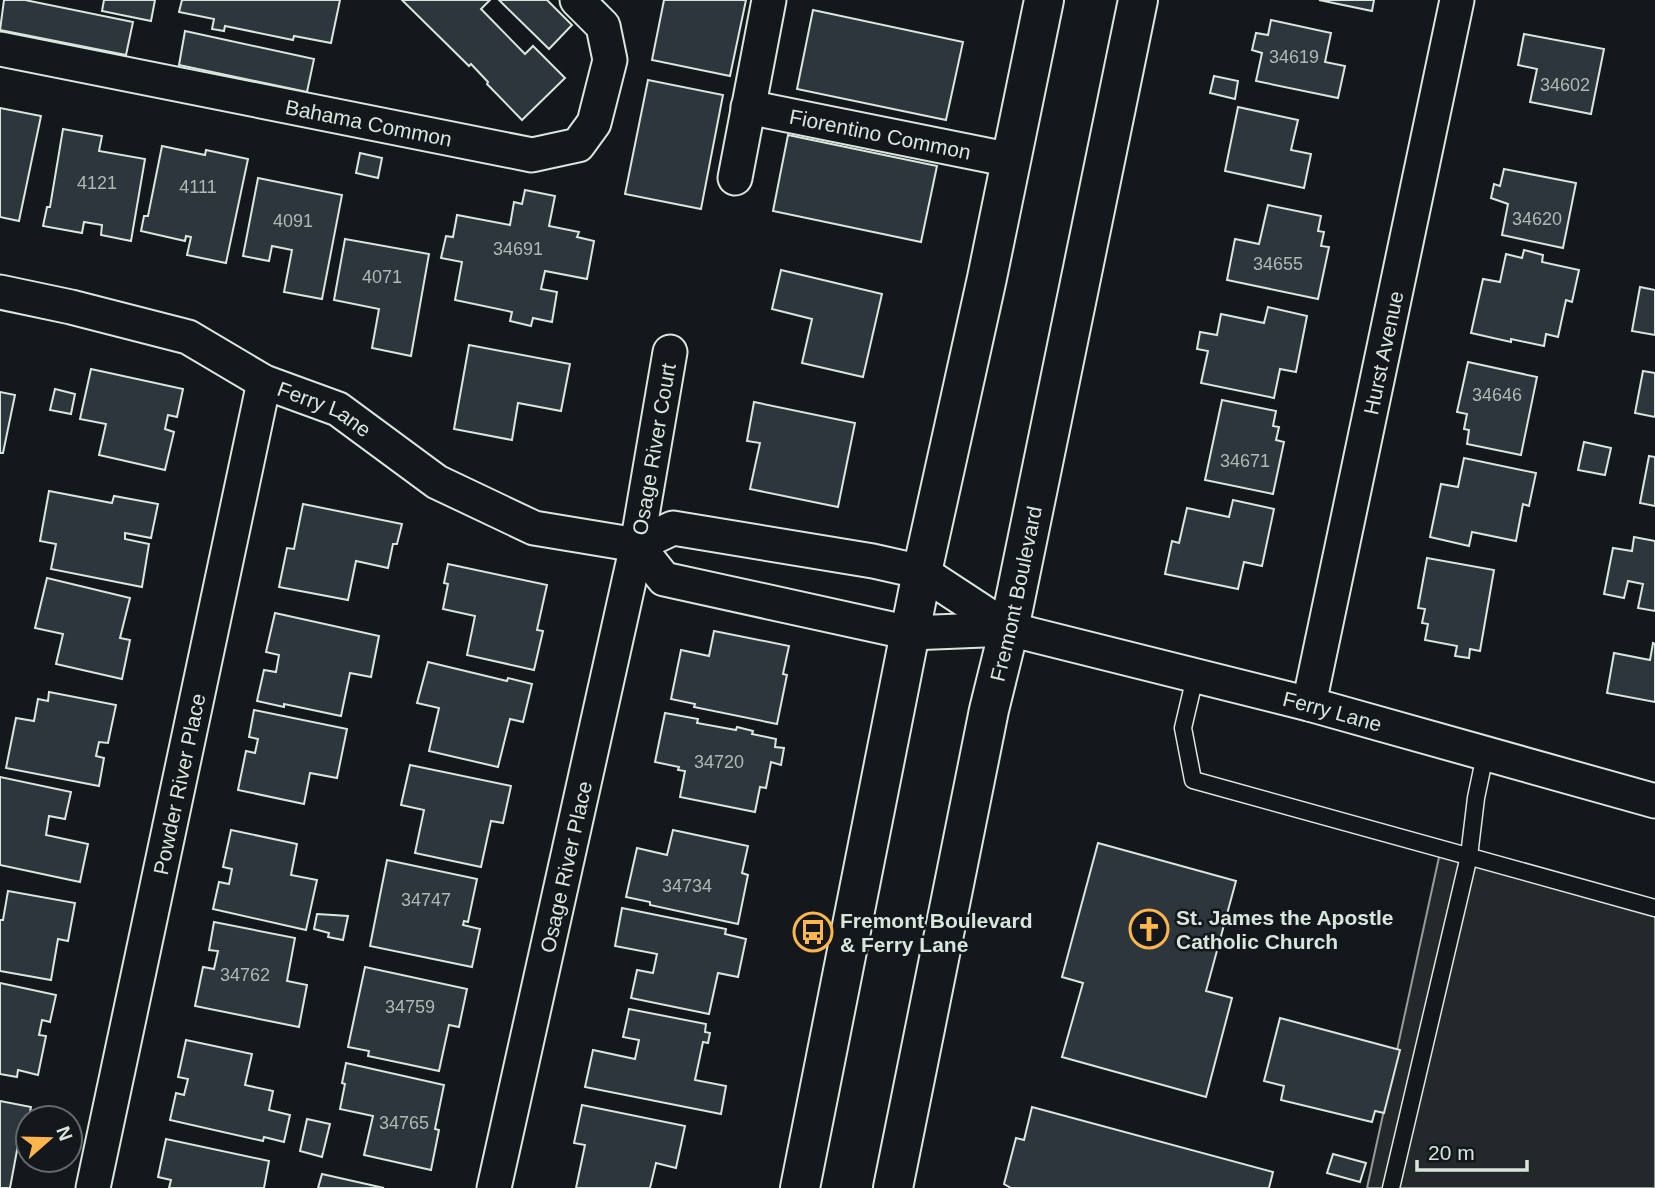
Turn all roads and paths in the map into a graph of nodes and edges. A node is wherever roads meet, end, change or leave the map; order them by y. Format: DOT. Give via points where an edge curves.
graph roads {
  1 [pos="577,0"];
  2 [pos="769,0"];
  3 [pos="1044,0"];
  4 [pos="1138,0"];
  5 [pos="1457,0"];
  6 [pos="0,49"];
  7 [pos="748,107"];
  8 [pos="1011,160"];
  9 [pos="735,178"];
  10 [pos="0,292"];
  11 [pos="670,352"];
  12 [pos="264,382"];
  13 [pos="637,545"];
  14 [pos="922,572"];
  15 [pos="1009,629"];
  16 [pos="910,633"];
  17 [pos="1195,677"];
  18 [pos="1309,704"];
  19 [pos="1485,755"];
  20 [pos="1655,801"];
  21 [pos="1469,856"];
  22 [pos="1655,908"];
  23 [pos="93,1188"];
  24 [pos="494,1188"];
  25 [pos="800,1188"];
  26 [pos="893,1188"];
  27 [pos="1391,1188"];
  1 -- 6 [label="street, Bahama Common" via="603,26 610,60 594,123 578,145 532,155"];
  2 -- 7 [label="street"];
  3 -- 8 [label="main road"];
  4 -- 15 [label="main road, Fremont Boulevard"];
  5 -- 18 [label="street, Hurst Avenue"];
  7 -- 8 [label="street, Fiorentino Common"];
  7 -- 9 [label="street"];
  8 -- 14 [label="main road"];
  10 -- 12 [label="street, Ferry Lane" via="188,337"];
  11 -- 13 [label="street, Osage River Court"];
  12 -- 13 [label="street, Ferry Lane" via="338,409 437,482 534,528"];
  12 -- 23 [label="street, Powder River Place"];
  13 -- 14 [label="street, Ferry Lane" via="673,528"];
  13 -- 16 [label="street, Ferry Lane" via="664,579"];
  13 -- 24 [label="street, Osage River Place"];
  14 -- 15 [label="street, Ferry Lane"];
  14 -- 16 [label="main road"];
  15 -- 16 [label="street, Ferry Lane"];
  15 -- 17 [label="street, Ferry Lane"];
  15 -- 26 [label="main road, Fremont Boulevard"];
  16 -- 25 [label="main road"];
  17 -- 18 [label="street, Ferry Lane"];
  17 -- 21 [label="lane" via="1183,728 1194,780"];
  18 -- 19 [label="street, Ferry Lane"];
  19 -- 20 [label="street, Ferry Lane"];
  19 -- 21 [label="lane"];
  21 -- 22 [label="lane"];
  21 -- 27 [label="lane"];
}
